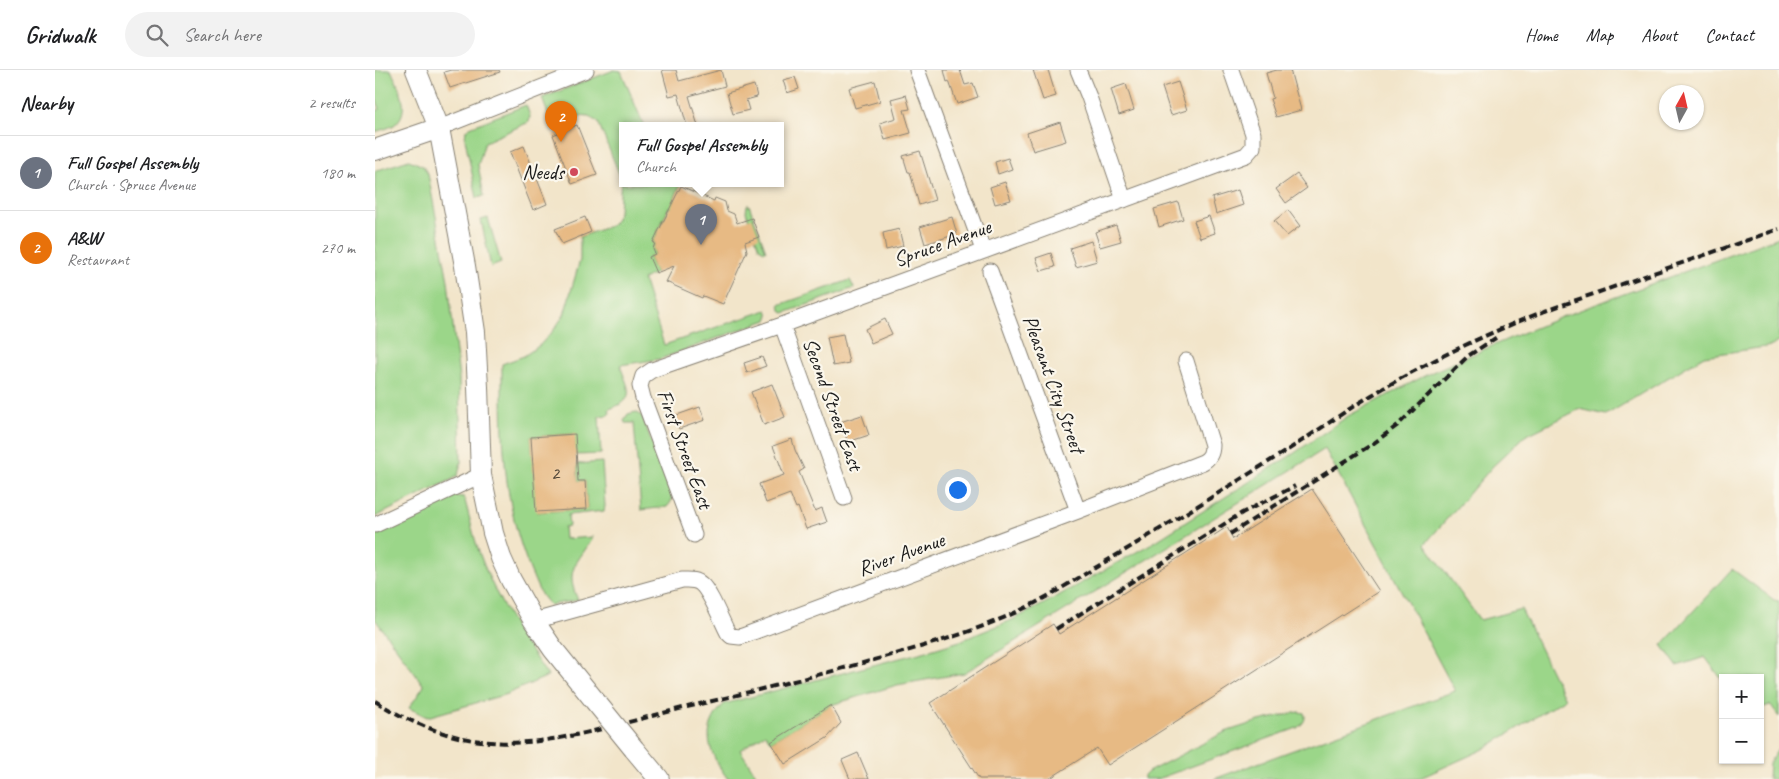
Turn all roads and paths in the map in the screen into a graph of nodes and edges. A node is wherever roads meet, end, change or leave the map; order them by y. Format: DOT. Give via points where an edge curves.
graph roads {
  1 [pos="416,70"];
  2 [pos="586,70"];
  3 [pos="917,70"];
  4 [pos="1078,70"];
  5 [pos="1231,70"];
  6 [pos="439,128"];
  7 [pos="375,150"];
  8 [pos="1124,200"];
  9 [pos="983,250"];
  10 [pos="991,271"];
  11 [pos="782,325"];
  12 [pos="1187,361"];
  13 [pos="643,376"];
  14 [pos="481,475"];
  15 [pos="844,498"];
  16 [pos="1078,511"];
  17 [pos="375,525"];
  18 [pos="694,535"];
  19 [pos="534,621"];
  20 [pos="659,779"];
  1 -- 6 [label="main road"];
  2 -- 6 [label="street"];
  3 -- 9 [label="street"];
  4 -- 8 [label="street"];
  5 -- 8 [label="street, Spruce Avenue" via="1253,134 1253,147 1246,155"];
  6 -- 7 [label="main road"];
  6 -- 14 [label="main road" via="475,332"];
  8 -- 9 [label="street, Spruce Avenue"];
  9 -- 11 [label="street, Spruce Avenue"];
  10 -- 16 [label="street, Pleasant City Street"];
  11 -- 13 [label="street, Spruce Avenue" via="652,370"];
  11 -- 15 [label="street, Second Street East"];
  12 -- 16 [label="street, River Avenue" via="1212,445 1210,456 1203,462"];
  13 -- 18 [label="street, First Street East" via="640,386 643,398"];
  14 -- 17 [label="street"];
  14 -- 19 [label="main road" via="501,558"];
  16 -- 19 [label="street, River Avenue" via="740,637 728,633 706,588 693,580 682,580"];
  19 -- 20 [label="main road, bridge"];
}
